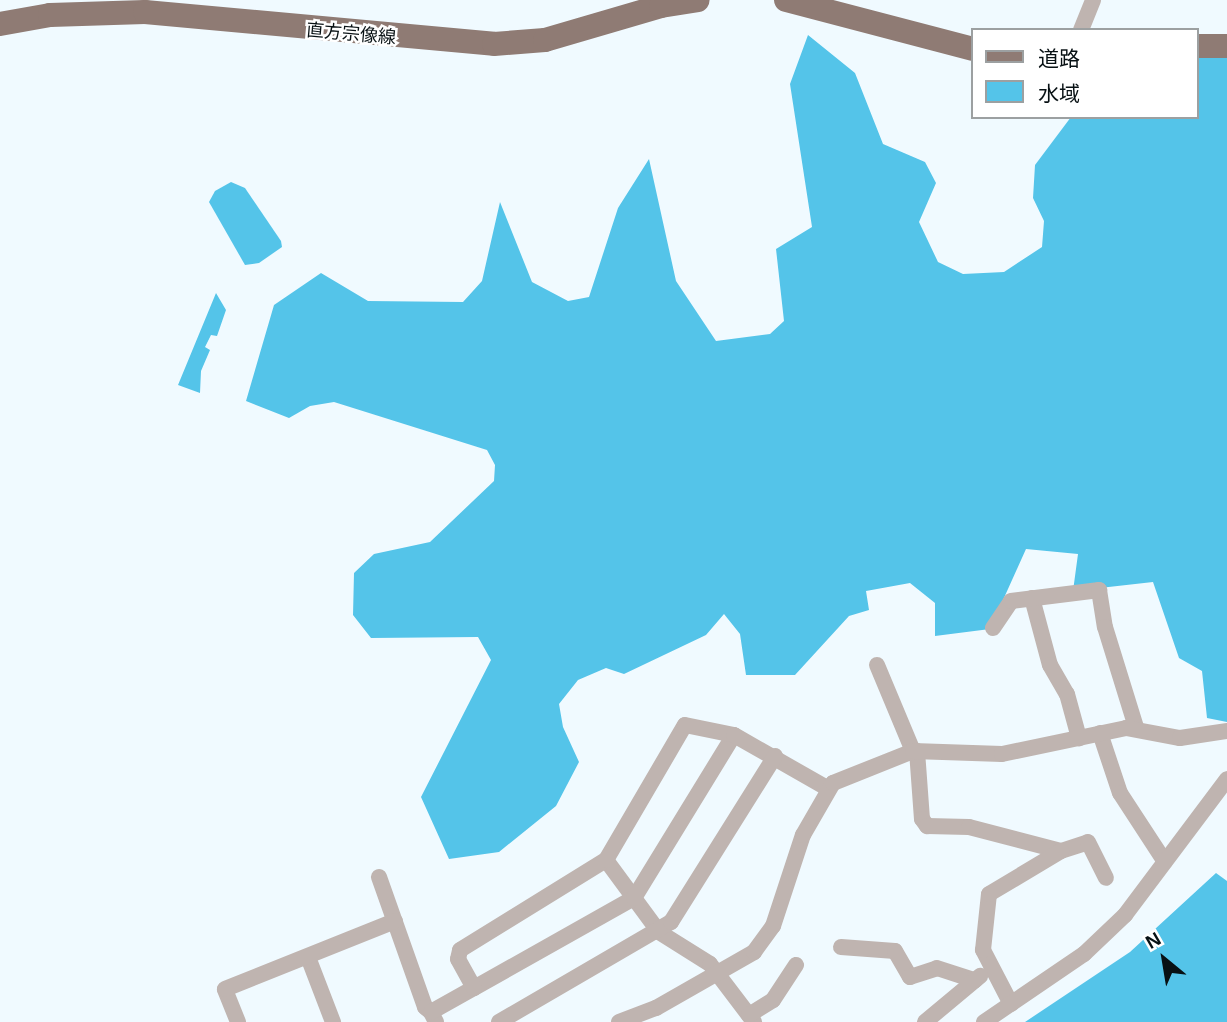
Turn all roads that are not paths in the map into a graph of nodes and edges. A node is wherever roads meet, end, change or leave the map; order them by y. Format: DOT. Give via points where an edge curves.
graph roads {
  1 [pos="698,0"];
  2 [pos="786,0"];
  3 [pos="1093,0"];
  4 [pos="659,3"];
  5 [pos="820,4"];
  6 [pos="0,24"];
  7 [pos="1082,28"];
  8 [pos="1227,46"];
  9 [pos="1199,47"];
  10 [pos="972,49"];
  11 [pos="1032,598"];
  12 [pos="993,628"];
  13 [pos="877,665"];
  14 [pos="1136,727"];
  15 [pos="1227,731"];
  16 [pos="1100,733"];
  17 [pos="734,735"];
  18 [pos="1079,738"];
  19 [pos="915,751"];
  20 [pos="775,756"];
  21 [pos="1227,779"];
  22 [pos="827,788"];
  23 [pos="1060,851"];
  24 [pos="606,860"];
  25 [pos="1165,862"];
  26 [pos="379,877"];
  27 [pos="1106,878"];
  28 [pos="634,898"];
  29 [pos="395,921"];
  30 [pos="659,932"];
  31 [pos="841,947"];
  32 [pos="308,957"];
  33 [pos="796,965"];
  34 [pos="989,968"];
  35 [pos="717,971"];
  36 [pos="975,980"];
  37 [pos="474,988"];
  38 [pos="1011,1004"];
  39 [pos="434,1017"];
  40 [pos="751,1018"];
  41 [pos="238,1022"];
  42 [pos="334,1022"];
  43 [pos="499,1022"];
  44 [pos="619,1022"];
  45 [pos="925,1022"];
  46 [pos="984,1022"];
  1 -- 4 [label="main road, 直方宗像線"];
  2 -- 5 [label="main road"];
  3 -- 7 [label="street"];
  4 -- 6 [label="main road, 直方宗像線" via="545,40 494,44 145,12 50,15"];
  5 -- 10 [label="main road"];
  8 -- 9 [label="main road"];
  11 -- 12 [label="street" via="1011,601"];
  11 -- 14 [label="street" via="1099,590 1105,628"];
  11 -- 18 [label="street" via="1050,665 1067,694"];
  13 -- 19 [label="street"];
  14 -- 15 [label="street" via="1180,738"];
  14 -- 16 [label="street"];
  16 -- 18 [label="street"];
  16 -- 25 [label="street" via="1120,793"];
  17 -- 20 [label="street"];
  17 -- 24 [label="street" via="685,725"];
  17 -- 28 [label="street"];
  18 -- 19 [label="street" via="1002,754"];
  19 -- 22 [label="street"];
  19 -- 23 [label="street" via="922,819 927,827 970,827"];
  20 -- 22 [label="street"];
  20 -- 30 [label="street" via="671,922"];
  21 -- 25 [label="street"];
  22 -- 35 [label="street" via="803,835 773,926 754,952"];
  23 -- 27 [label="street" via="1088,842"];
  23 -- 34 [label="street" via="989,894 983,950"];
  24 -- 28 [label="street"];
  24 -- 37 [label="street" via="460,950 458,960"];
  25 -- 38 [label="street" via="1125,915 1084,954"];
  26 -- 29 [label="street"];
  28 -- 30 [label="street"];
  28 -- 37 [label="street"];
  29 -- 32 [label="street"];
  29 -- 39 [label="street" via="425,1007"];
  30 -- 35 [label="street"];
  30 -- 43 [label="street"];
  31 -- 36 [label="street" via="895,951 910,977 937,968"];
  32 -- 41 [label="street" via="225,989"];
  32 -- 42 [label="street"];
  33 -- 40 [label="street" via="773,1000"];
  34 -- 36 [label="street"];
  34 -- 38 [label="street"];
  35 -- 40 [label="street"];
  35 -- 44 [label="street" via="656,1008"];
  36 -- 45 [label="street"];
  37 -- 39 [label="street"];
  38 -- 46 [label="street"];
}
